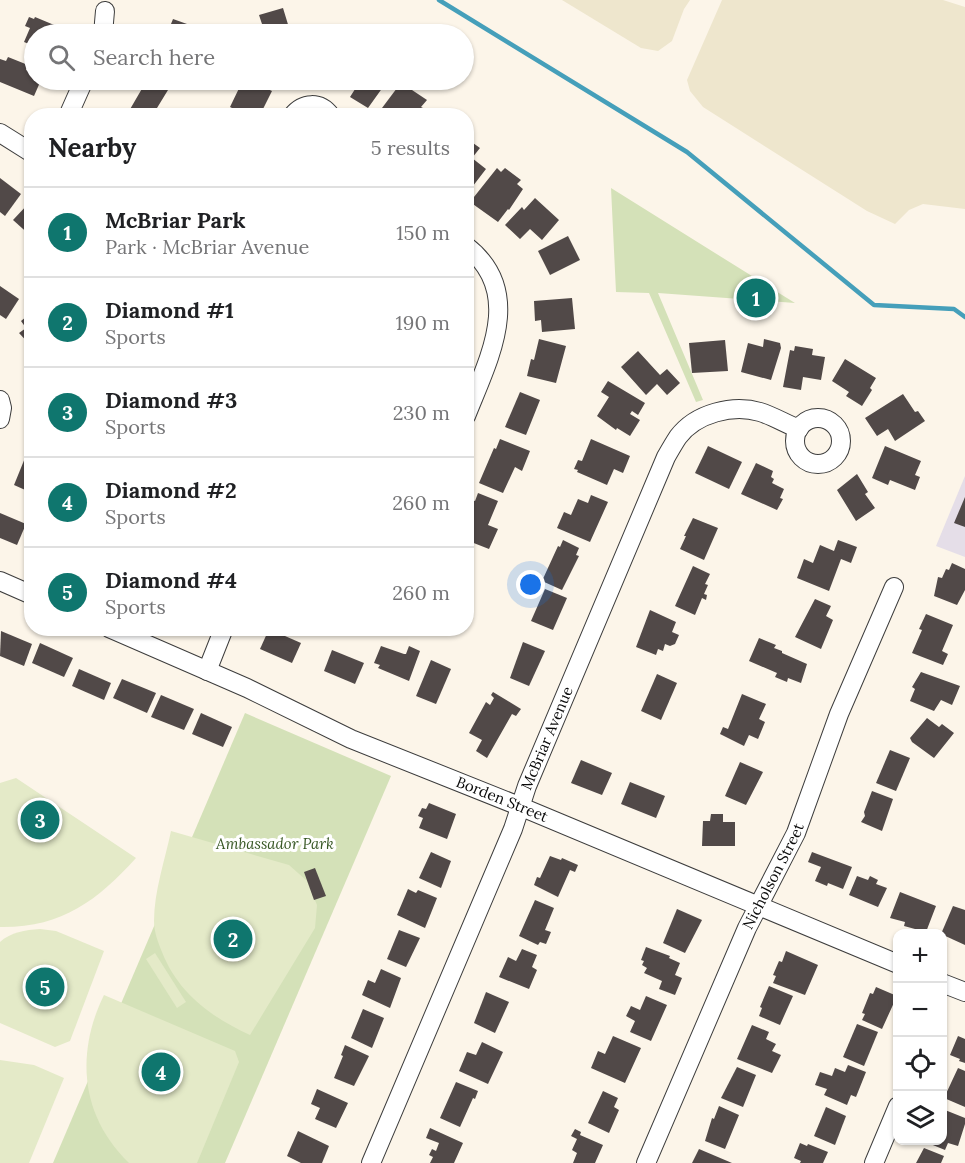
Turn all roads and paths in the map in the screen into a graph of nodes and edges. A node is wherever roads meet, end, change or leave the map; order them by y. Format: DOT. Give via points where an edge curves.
graph roads {
  1 [pos="105,11"];
  2 [pos="104,24"];
  3 [pos="80,90"];
  4 [pos="72,108"];
  5 [pos="300,108"];
  6 [pos="323,108"];
  7 [pos="0,133"];
  8 [pos="24,148"];
  9 [pos="474,252"];
  10 [pos="474,396"];
  11 [pos="0,400"];
  12 [pos="0,419"];
  13 [pos="799,429"];
  14 [pos="0,581"];
  15 [pos="894,587"];
  16 [pos="24,592"];
  17 [pos="127,636"];
  18 [pos="221,636"];
  19 [pos="207,671"];
  20 [pos="519,806"];
  21 [pos="759,906"];
  22 [pos="893,962"];
  23 [pos="893,1116"];
  24 [pos="370,1163"];
  25 [pos="646,1163"];
  26 [pos="874,1163"];
  1 -- 2 [label="street"];
  3 -- 4 [label="street"];
  5 -- 6 [label="street" via="311,104"];
  7 -- 8 [label="street"];
  9 -- 10 [label="street" via="492,274 499,300 494,345"];
  11 -- 12 [label="street"];
  13 -- 20 [label="street, McBriar Avenue" via="759,412 733,409 709,415 679,435 666,457"];
  14 -- 16 [label="street"];
  15 -- 21 [label="street, Nicholson Street" via="839,714 796,834"];
  17 -- 19 [label="street, Borden Street"];
  18 -- 19 [label="street"];
  19 -- 20 [label="street, Borden Street" via="351,739"];
  20 -- 21 [label="street, Borden Street"];
  20 -- 24 [label="street, McBriar Avenue"];
  21 -- 22 [label="street, Borden Street"];
  21 -- 25 [label="street, Nicholson Street"];
  23 -- 26 [label="street"];
}
